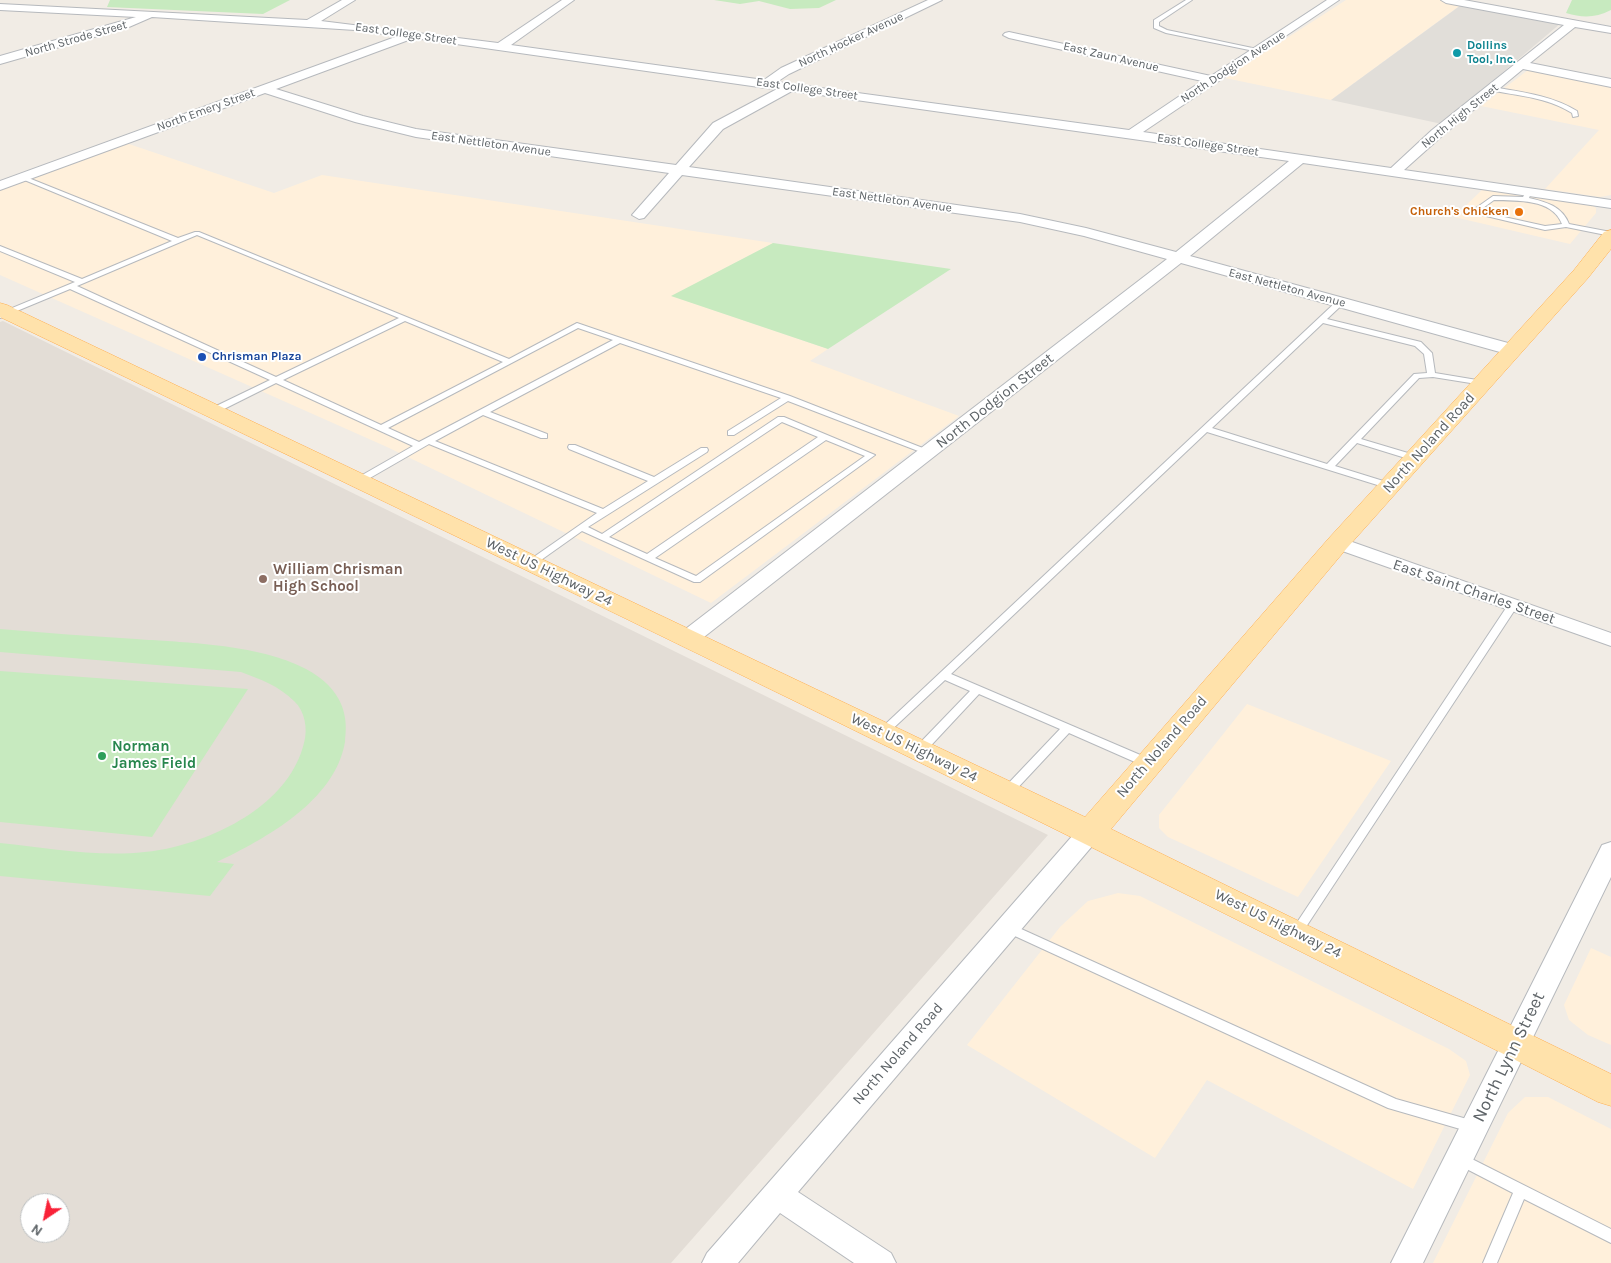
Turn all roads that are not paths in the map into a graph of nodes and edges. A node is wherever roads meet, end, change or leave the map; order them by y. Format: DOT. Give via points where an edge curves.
graph roads {
  1 [pos="350,0"];
  2 [pos="569,0"];
  3 [pos="937,0"];
  4 [pos="1189,0"];
  5 [pos="1334,0"];
  6 [pos="1446,0"];
  7 [pos="0,7"];
  8 [pos="151,13"];
  9 [pos="310,23"];
  10 [pos="1573,23"];
  11 [pos="1611,30"];
  12 [pos="413,35"];
  13 [pos="1009,35"];
  14 [pos="500,47"];
  15 [pos="1259,50"];
  16 [pos="0,60"];
  17 [pos="1522,65"];
  18 [pos="1212,80"];
  19 [pos="1611,83"];
  20 [pos="766,84"];
  21 [pos="790,87"];
  22 [pos="264,89"];
  23 [pos="1492,89"];
  24 [pos="1575,116"];
  25 [pos="1131,134"];
  26 [pos="1300,159"];
  27 [pos="678,170"];
  28 [pos="1394,172"];
  29 [pos="24,178"];
  30 [pos="0,186"];
  31 [pos="1527,196"];
  32 [pos="1611,204"];
  33 [pos="640,215"];
  34 [pos="1566,225"];
  35 [pos="1611,235"];
  36 [pos="179,241"];
  37 [pos="0,248"];
  38 [pos="1178,258"];
  39 [pos="80,282"];
  40 [pos="70,286"];
  41 [pos="1340,302"];
  42 [pos="3,313"];
  43 [pos="405,318"];
  44 [pos="1321,320"];
  45 [pos="619,340"];
  46 [pos="1513,350"];
  47 [pos="509,362"];
  48 [pos="1431,375"];
  49 [pos="276,380"];
  50 [pos="1483,383"];
  51 [pos="787,398"];
  52 [pos="213,410"];
  53 [pos="484,412"];
  54 [pos="382,428"];
  55 [pos="1206,429"];
  56 [pos="731,433"];
  57 [pos="544,436"];
  58 [pos="824,437"];
  59 [pos="1355,440"];
  60 [pos="424,443"];
  61 [pos="572,447"];
  62 [pos="704,450"];
  63 [pos="929,452"];
  64 [pos="1415,458"];
  65 [pos="1329,467"];
  66 [pos="360,480"];
  67 [pos="655,481"];
  68 [pos="1390,486"];
  69 [pos="604,512"];
  70 [pos="582,528"];
  71 [pos="603,537"];
  72 [pos="1338,543"];
  73 [pos="648,558"];
  74 [pos="531,563"];
  75 [pos="1513,605"];
  76 [pos="687,639"];
  77 [pos="1611,640"];
  78 [pos="943,675"];
  79 [pos="977,690"];
  80 [pos="1067,729"];
  81 [pos="882,733"];
  82 [pos="919,750"];
  83 [pos="1148,763"];
  84 [pos="1007,792"];
  85 [pos="1090,832"];
  86 [pos="1611,851"];
  87 [pos="1008,928"];
  88 [pos="1296,933"];
  89 [pos="1515,1045"];
  90 [pos="1611,1091"];
  91 [pos="1475,1127"];
  92 [pos="1459,1159"];
  93 [pos="1521,1190"];
  94 [pos="777,1194"];
  95 [pos="1611,1236"];
  96 [pos="718,1263"];
  97 [pos="880,1263"];
  98 [pos="1407,1263"];
  99 [pos="1490,1263"];
  1 -- 9 [label="street"];
  2 -- 14 [label="street"];
  3 -- 20 [label="street, North Hocker Avenue" via="785,71"];
  4 -- 15 [label="lane" via="1156,20 1156,27"];
  5 -- 15 [label="street, North Dodgion Avenue"];
  6 -- 10 [label="street"];
  7 -- 8 [label="street, East College Street"];
  8 -- 9 [label="street, East College Street"];
  8 -- 16 [label="street, North Strode Street" via="125,25"];
  9 -- 12 [label="street, East College Street"];
  10 -- 11 [label="street"];
  10 -- 17 [label="street, North High Street"];
  12 -- 14 [label="street, East College Street"];
  12 -- 22 [label="street, North Emery Street"];
  13 -- 18 [label="street, East Zaun Avenue"];
  14 -- 20 [label="street, East College Street"];
  15 -- 18 [label="street, North Dodgion Avenue"];
  17 -- 19 [label="street"];
  17 -- 23 [label="street, North High Street"];
  18 -- 25 [label="street, North Dodgion Avenue"];
  20 -- 21 [label="street, East College Street"];
  21 -- 25 [label="street, East College Street"];
  21 -- 27 [label="street" via="718,126"];
  22 -- 27 [label="street, East Nettleton Avenue" via="359,120 416,133"];
  22 -- 29 [label="street, North Emery Street"];
  23 -- 24 [label="lane" via="1567,106"];
  23 -- 28 [label="street, North High Street"];
  25 -- 26 [label="street, East College Street"];
  26 -- 28 [label="street, East College Street"];
  26 -- 38 [label="street, North Dodgion Street"];
  27 -- 33 [label="street"];
  27 -- 38 [label="street, East Nettleton Avenue" via="1020,218 1086,232"];
  28 -- 31 [label="street, East College Street"];
  29 -- 30 [label="street, North Emery Street"];
  29 -- 36 [label="lane"];
  31 -- 32 [label="street, East College Street"];
  31 -- 34 [label="lane" via="1554,208 1564,216"];
  31 -- 34 [label="lane" via="1494,198 1479,208 1484,214 1545,228"];
  34 -- 35 [label="lane"];
  35 -- 46 [label="main road, North Noland Road"];
  36 -- 39 [label="lane"];
  36 -- 43 [label="lane" via="198,233"];
  37 -- 39 [label="lane"];
  38 -- 41 [label="street, East Nettleton Avenue"];
  38 -- 63 [label="street, North Dodgion Street"];
  39 -- 40 [label="lane"];
  40 -- 42 [label="lane"];
  40 -- 49 [label="lane"];
  41 -- 44 [label="lane"];
  41 -- 46 [label="street, East Nettleton Avenue"];
  42 -- 52 [label="main road, West US Highway 24"];
  43 -- 47 [label="lane"];
  43 -- 49 [label="lane"];
  44 -- 48 [label="lane" via="1418,344 1428,353"];
  44 -- 55 [label="lane"];
  45 -- 47 [label="lane" via="577,325"];
  45 -- 51 [label="lane"];
  45 -- 53 [label="lane"];
  46 -- 50 [label="main road, North Noland Road"];
  47 -- 54 [label="lane"];
  48 -- 50 [label="lane"];
  48 -- 59 [label="lane" via="1417,376"];
  49 -- 52 [label="lane"];
  49 -- 54 [label="lane"];
  50 -- 64 [label="main road, North Noland Road"];
  51 -- 56 [label="lane"];
  51 -- 63 [label="lane"];
  52 -- 66 [label="main road, West US Highway 24"];
  53 -- 57 [label="lane"];
  53 -- 60 [label="lane"];
  54 -- 60 [label="lane"];
  55 -- 65 [label="lane"];
  55 -- 78 [label="lane"];
  58 -- 71 [label="lane" via="781,419"];
  58 -- 73 [label="lane"];
  58 -- 73 [label="lane" via="871,455 697,580"];
  59 -- 64 [label="lane"];
  59 -- 65 [label="lane"];
  60 -- 66 [label="lane"];
  60 -- 69 [label="lane"];
  61 -- 67 [label="lane"];
  62 -- 67 [label="lane"];
  63 -- 76 [label="street, North Dodgion Street"];
  64 -- 68 [label="main road, North Noland Road"];
  65 -- 68 [label="lane"];
  66 -- 74 [label="main road, West US Highway 24"];
  67 -- 69 [label="lane"];
  68 -- 72 [label="main road, North Noland Road"];
  69 -- 70 [label="lane"];
  70 -- 71 [label="lane"];
  70 -- 74 [label="lane"];
  71 -- 73 [label="lane"];
  72 -- 75 [label="street, East Saint Charles Street"];
  72 -- 83 [label="main road, North Noland Road"];
  74 -- 76 [label="main road, West US Highway 24"];
  75 -- 77 [label="street, East Saint Charles Street"];
  75 -- 88 [label="lane"];
  76 -- 81 [label="main road, West US Highway 24"];
  78 -- 79 [label="lane"];
  78 -- 81 [label="lane"];
  79 -- 80 [label="lane"];
  79 -- 82 [label="lane"];
  80 -- 83 [label="lane"];
  80 -- 84 [label="lane"];
  81 -- 82 [label="main road, West US Highway 24"];
  82 -- 84 [label="main road, West US Highway 24"];
  83 -- 85 [label="main road, North Noland Road"];
  84 -- 85 [label="main road, West US Highway 24"];
  85 -- 87 [label="street, North Noland Road"];
  85 -- 88 [label="main road, West US Highway 24"];
  86 -- 89 [label="street, North Lynn Street"];
  87 -- 91 [label="lane" via="1393,1104"];
  87 -- 94 [label="street, North Noland Road"];
  88 -- 89 [label="main road, West US Highway 24"];
  89 -- 90 [label="main road, West US Highway 24"];
  89 -- 91 [label="street, North Lynn Street"];
  91 -- 92 [label="street, North Lynn Street"];
  92 -- 93 [label="lane"];
  92 -- 98 [label="street, North Lynn Street"];
  93 -- 95 [label="lane"];
  93 -- 99 [label="lane"];
  94 -- 96 [label="street, North Noland Road"];
  94 -- 97 [label="street"];
}
